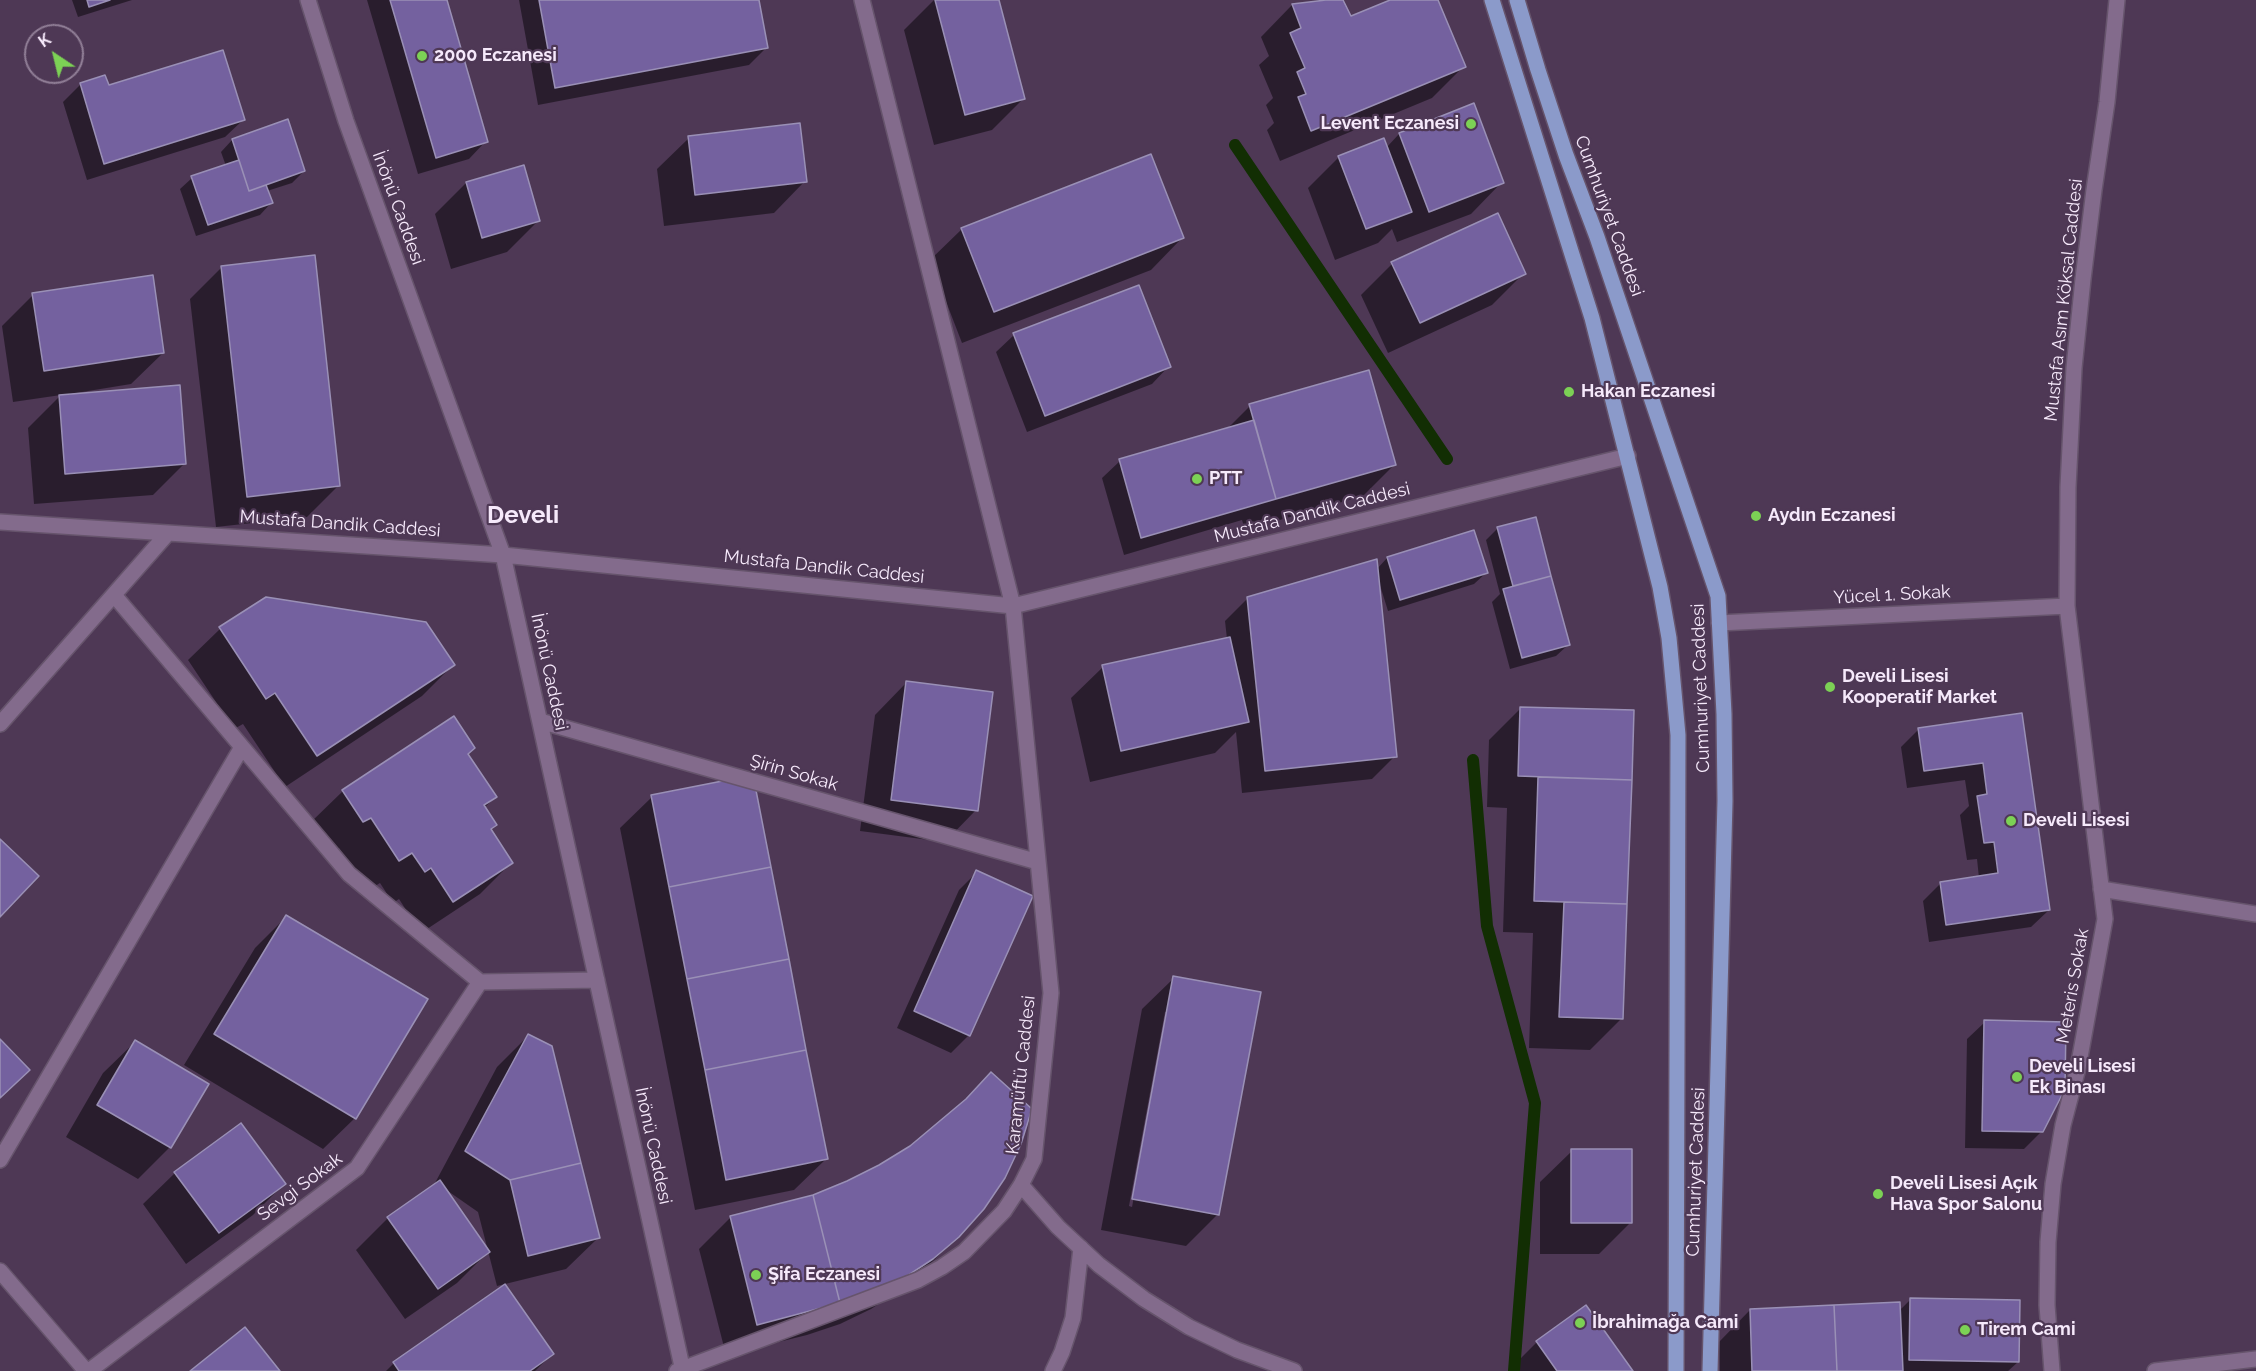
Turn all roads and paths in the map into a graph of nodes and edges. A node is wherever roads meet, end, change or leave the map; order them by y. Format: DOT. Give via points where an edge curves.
graph roads {
  1 [pos="308,0"];
  2 [pos="862,0"];
  3 [pos="1492,0"];
  4 [pos="1517,0"];
  5 [pos="2116,0"];
  6 [pos="1628,456"];
  7 [pos="0,507"];
  8 [pos="2,522"];
  9 [pos="168,533"];
  10 [pos="503,555"];
  11 [pos="114,595"];
  12 [pos="1014,606"];
  13 [pos="2067,606"];
  14 [pos="1719,622"];
  15 [pos="540,721"];
  16 [pos="0,724"];
  17 [pos="242,747"];
  18 [pos="1038,862"];
  19 [pos="2101,889"];
  20 [pos="2256,914"];
  21 [pos="597,980"];
  22 [pos="480,982"];
  23 [pos="0,1160"];
  24 [pos="1021,1185"];
  25 [pos="1081,1248"];
  26 [pos="0,1271"];
  27 [pos="2256,1359"];
  28 [pos="681,1370"];
  29 [pos="87,1371"];
  30 [pos="1053,1371"];
  31 [pos="1294,1371"];
  32 [pos="1676,1371"];
  33 [pos="1710,1371"];
  34 [pos="2052,1371"];
  35 [pos="2155,1371"];
  1 -- 10 [label="street, İnönü Caddesi" via="346,121"];
  2 -- 12 [label="street, Karamüftü Caddesi"];
  3 -- 6 [label="main road, Cumhuriyet Caddesi" via="1592,318"];
  4 -- 14 [label="main road, Cumhuriyet Caddesi" via="1559,134 1718,596"];
  5 -- 13 [label="street, Mustafa Asım Köksal Caddesi" via="2108,102 2074,368"];
  6 -- 12 [label="street, Mustafa Dandik Caddesi"];
  6 -- 32 [label="main road, Cumhuriyet Caddesi" via="1660,587 1678,735"];
  7 -- 8 [label="street"];
  8 -- 9 [label="street, Mustafa Dandik Caddesi"];
  9 -- 10 [label="street, Mustafa Dandik Caddesi"];
  9 -- 11 [label="street"];
  10 -- 12 [label="street, Mustafa Dandik Caddesi"];
  10 -- 15 [label="street, İnönü Caddesi"];
  11 -- 16 [label="street"];
  11 -- 17 [label="street"];
  12 -- 18 [label="street, Karamüftü Caddesi"];
  13 -- 14 [label="street, Yücel 1. Sokak"];
  13 -- 19 [label="street, Meteris Sokak"];
  14 -- 33 [label="main road, Cumhuriyet Caddesi" via="1725,801"];
  15 -- 18 [label="street, Şirin Sokak"];
  15 -- 21 [label="street, İnönü Caddesi"];
  17 -- 22 [label="street" via="349,874"];
  17 -- 23 [label="street"];
  18 -- 24 [label="street, Karamüftü Caddesi" via="1051,993 1034,1158"];
  19 -- 20 [label="street"];
  19 -- 34 [label="street, Meteris Sokak" via="2105,919 2052,1196 2047,1305"];
  21 -- 22 [label="street"];
  21 -- 28 [label="street, İnönü Caddesi"];
  22 -- 29 [label="street, Sevgi Sokak" via="357,1168"];
  24 -- 25 [label="street"];
  24 -- 28 [label="street, Karamüftü Caddesi" via="984,1234 942,1268"];
  25 -- 30 [label="street" via="1073,1318"];
  25 -- 31 [label="street" via="1144,1299 1189,1327"];
  26 -- 29 [label="street"];
  27 -- 35 [label="street"];
}
